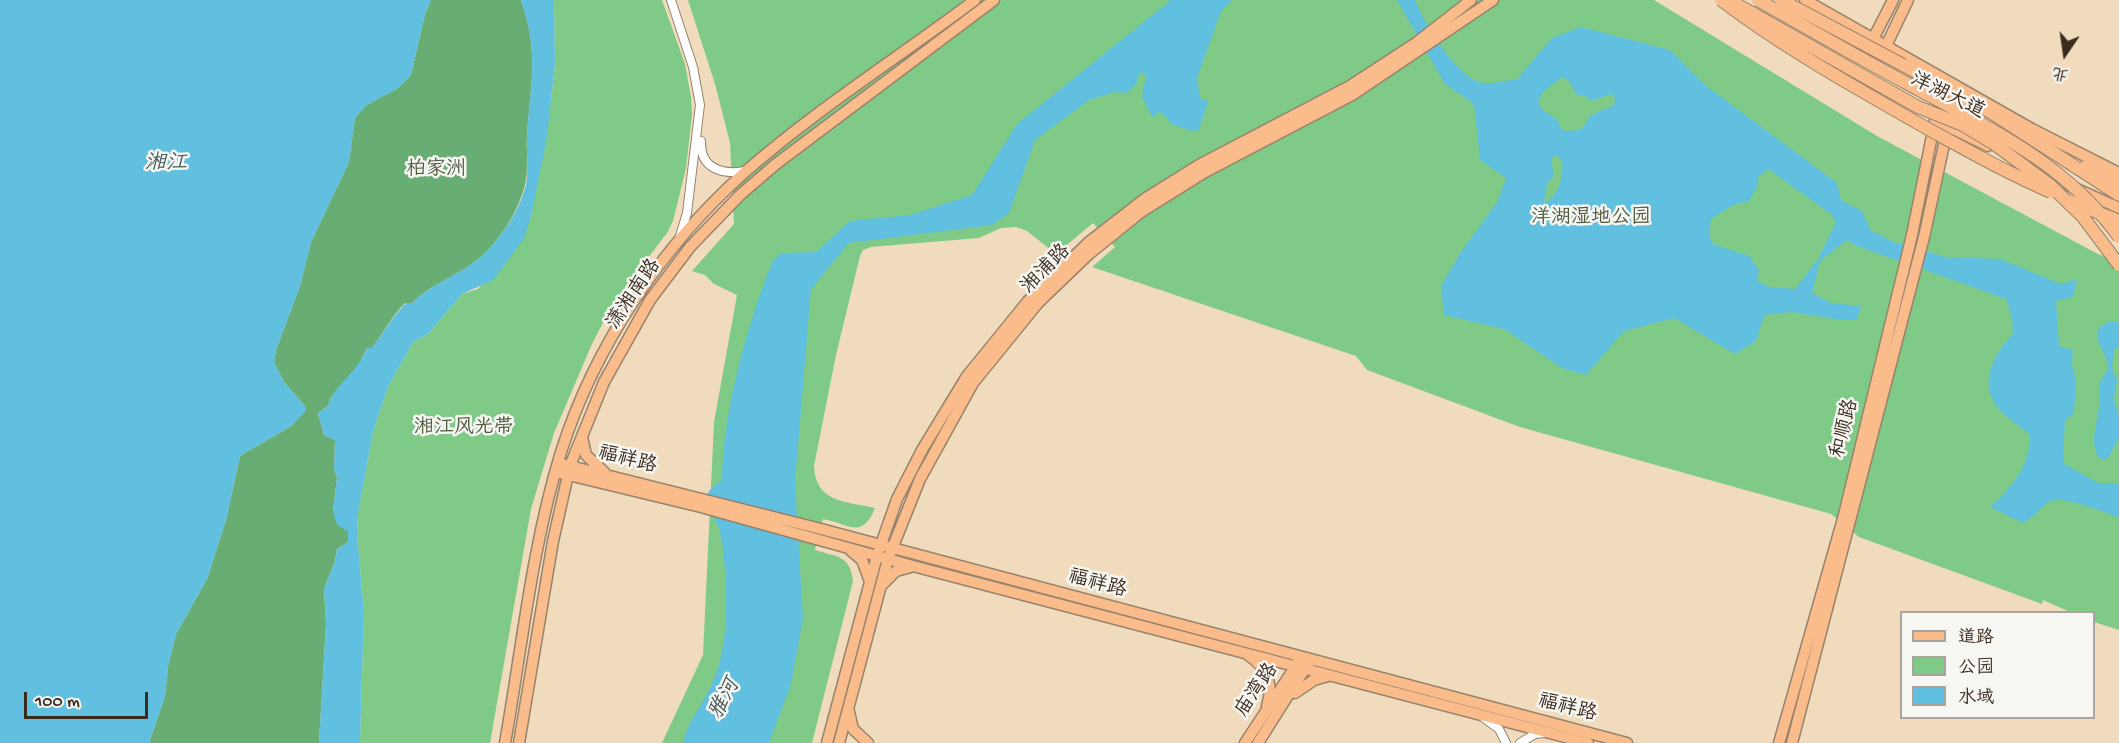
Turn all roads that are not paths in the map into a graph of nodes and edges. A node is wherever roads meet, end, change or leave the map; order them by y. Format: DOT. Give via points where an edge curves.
graph roads {
  1 [pos="673,0"];
  2 [pos="975,0"];
  3 [pos="994,0"];
  4 [pos="1471,0"];
  5 [pos="1493,0"];
  6 [pos="1719,0"];
  7 [pos="1730,0"];
  8 [pos="1758,0"];
  9 [pos="1781,0"];
  10 [pos="1805,0"];
  11 [pos="1893,0"];
  12 [pos="1908,0"];
  13 [pos="1444,28"];
  14 [pos="1873,39"];
  15 [pos="1886,46"];
  16 [pos="1419,47"];
  17 [pos="1935,121"];
  18 [pos="1948,126"];
  19 [pos="2062,156"];
  20 [pos="746,171"];
  21 [pos="2119,173"];
  22 [pos="2119,183"];
  23 [pos="2119,195"];
  24 [pos="2119,208"];
  25 [pos="2119,221"];
  26 [pos="2119,237"];
  27 [pos="674,248"];
  28 [pos="2119,265"];
  29 [pos="584,427"];
  30 [pos="557,467"];
  31 [pos="569,470"];
  32 [pos="618,478"];
  33 [pos="598,482"];
  34 [pos="700,503"];
  35 [pos="562,504"];
  36 [pos="891,512"];
  37 [pos="902,523"];
  38 [pos="843,541"];
  39 [pos="884,553"];
  40 [pos="918,562"];
  41 [pos="874,589"];
  42 [pos="1243,652"];
  43 [pos="1303,663"];
  44 [pos="1337,677"];
  45 [pos="850,700"];
  46 [pos="1286,701"];
  47 [pos="1475,714"];
  48 [pos="1262,718"];
  49 [pos="1552,734"];
  50 [pos="834,739"];
  51 [pos="505,743"];
  52 [pos="519,743"];
  53 [pos="866,743"];
  54 [pos="1245,743"];
  55 [pos="1258,743"];
  56 [pos="1506,743"];
  57 [pos="1520,743"];
  58 [pos="1588,743"];
  59 [pos="1627,743"];
  60 [pos="1779,743"];
  61 [pos="1792,743"];
  1 -- 20 [label="street" via="693,54 702,94 702,155 707,164 720,172"];
  1 -- 27 [label="street" via="699,94 687,213"];
  2 -- 20 [label="main road, 潇湘南路"];
  3 -- 29 [label="main road, 潇湘南路" via="776,164 690,247 650,300 619,352"];
  4 -- 13 [label="main road, 湘浦路"];
  5 -- 13 [label="main road, 湘浦路"];
  6 -- 17 [label="main road"];
  6 -- 25 [label="highway, bridge" via="1806,59 1996,168"];
  7 -- 28 [label="highway, 洋湖大道, bridge" via="1918,107 1963,125 1993,143 2050,185 2083,217"];
  8 -- 26 [label="highway, 洋湖大道, bridge" via="1866,62 1978,119 2034,155 2091,203"];
  9 -- 19 [label="highway, bridge" via="1969,100"];
  10 -- 14 [label="main road, 洋湖大道"];
  11 -- 14 [label="main road"];
  12 -- 15 [label="main road"];
  13 -- 16 [label="main road, 湘浦路"];
  14 -- 15 [label="main road, 洋湖大道"];
  15 -- 21 [label="main road, 洋湖大道" via="2032,129"];
  16 -- 36 [label="main road, 湘浦路" via="1157,190 1069,259 1028,301 967,376 922,450"];
  16 -- 37 [label="main road, 湘浦路" via="1328,109 1187,182 1141,212 1089,254 1038,303 973,383 934,450"];
  17 -- 18 [label="main road"];
  17 -- 60 [label="main road, 和顺路" via="1912,235 1844,515"];
  18 -- 24 [label="main road"];
  18 -- 61 [label="main road, 和顺路" via="1924,237"];
  19 -- 22 [label="highway"];
  19 -- 23 [label="highway"];
  20 -- 27 [label="main road, 潇湘南路"];
  27 -- 30 [label="main road, 潇湘南路" via="603,352 571,423"];
  29 -- 31 [label="main road, 潇湘南路"];
  29 -- 32 [label="main road" via="586,455 598,469"];
  30 -- 31 [label="main road, 福祥路"];
  30 -- 51 [label="main road, 潇湘南路"];
  31 -- 32 [label="main road, 福祥路"];
  31 -- 33 [label="main road, 福祥路"];
  31 -- 35 [label="main road, 潇湘南路"];
  32 -- 34 [label="main road, 福祥路"];
  33 -- 34 [label="main road, 福祥路"];
  33 -- 35 [label="main road" via="576,485"];
  34 -- 38 [label="main road, 福祥路"];
  35 -- 52 [label="main road, 潇湘南路"];
  36 -- 38 [label="main road" via="873,535"];
  36 -- 39 [label="main road, 湘浦路"];
  37 -- 39 [label="main road, 湘浦路"];
  37 -- 40 [label="main road" via="903,544"];
  38 -- 39 [label="main road, 福祥路"];
  38 -- 41 [label="main road" via="862,560"];
  39 -- 40 [label="main road, 福祥路"];
  39 -- 41 [label="main road, 湘浦路"];
  40 -- 41 [label="main road" via="896,571"];
  40 -- 42 [label="main road, 福祥路"];
  40 -- 43 [label="main road, 福祥路"];
  41 -- 45 [label="main road, 湘浦路"];
  41 -- 50 [label="main road, 湘浦路"];
  42 -- 43 [label="main road, 福祥路"];
  42 -- 48 [label="main road" via="1264,669 1269,679 1269,700"];
  43 -- 44 [label="main road, 福祥路"];
  43 -- 46 [label="main road, 庙湾路"];
  43 -- 48 [label="main road, 庙湾路"];
  43 -- 59 [label="main road, 福祥路"];
  44 -- 46 [label="main road" via="1314,680"];
  44 -- 47 [label="main road, 福祥路"];
  45 -- 50 [label="main road, 湘浦路"];
  45 -- 53 [label="main road" via="853,729"];
  46 -- 55 [label="main road, 庙湾路"];
  47 -- 49 [label="main road, 福祥路"];
  47 -- 56 [label="street" via="1498,729"];
  48 -- 54 [label="main road, 庙湾路"];
  49 -- 57 [label="street" via="1535,734"];
  49 -- 58 [label="main road, 福祥路"];
  50 -- 53 [label="main road"];
}
